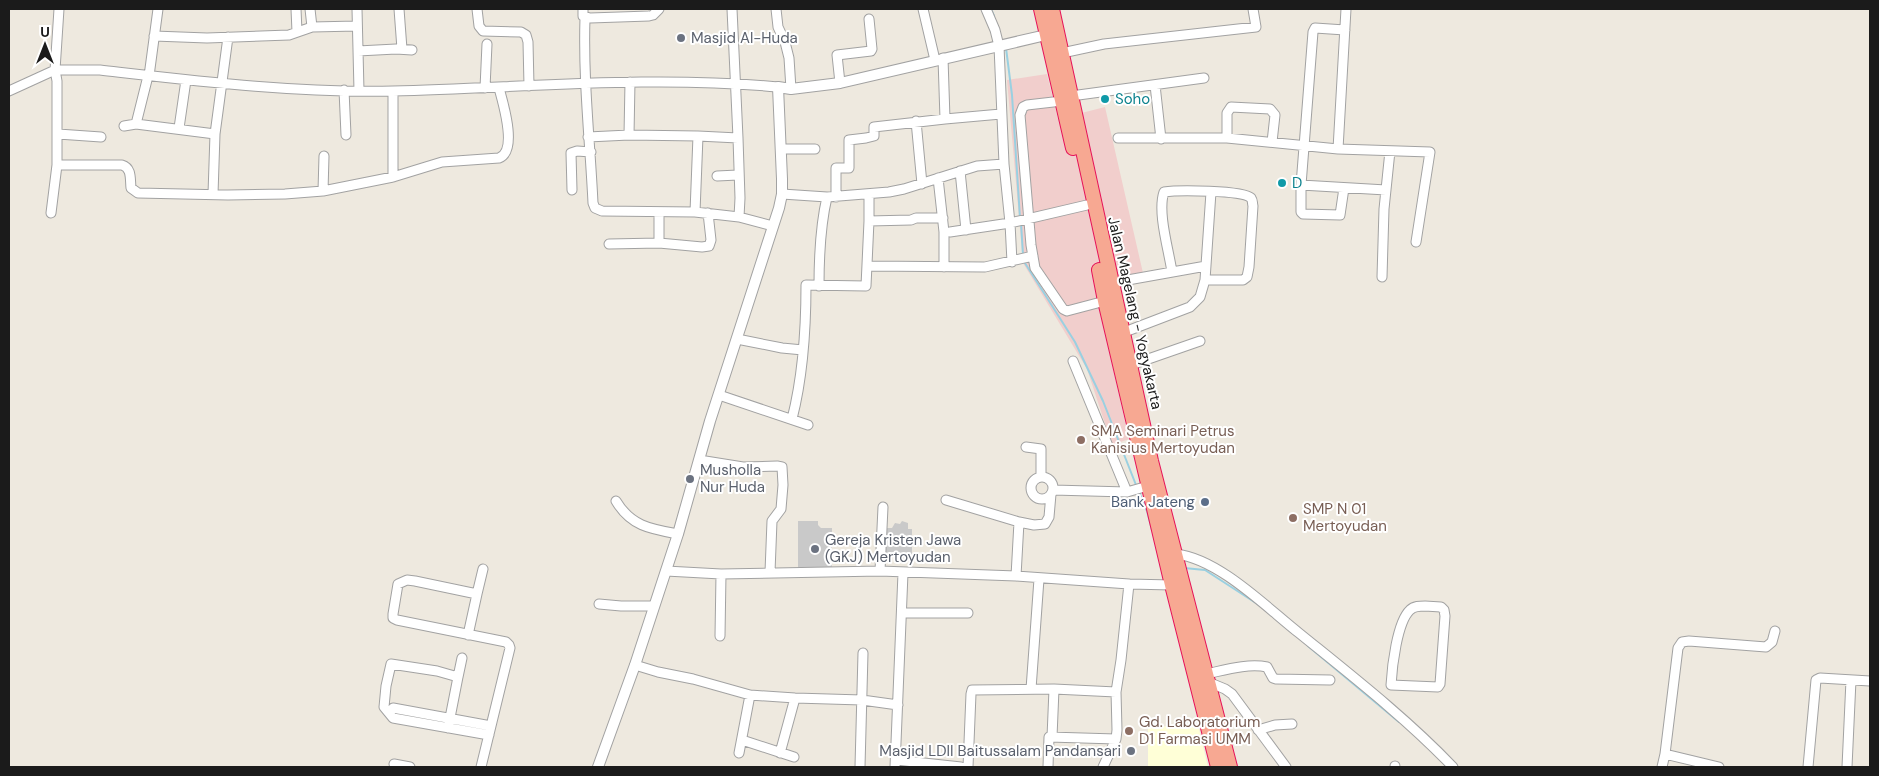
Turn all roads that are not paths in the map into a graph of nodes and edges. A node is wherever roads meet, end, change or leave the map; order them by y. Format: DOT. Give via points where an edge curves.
graph roads {
  1 [pos="59,9"];
  2 [pos="158,9"];
  3 [pos="296,9"];
  4 [pos="310,9"];
  5 [pos="314,9"];
  6 [pos="357,9"];
  7 [pos="399,9"];
  8 [pos="476,9"];
  9 [pos="659,9"];
  10 [pos="732,9"];
  11 [pos="776,9"];
  12 [pos="923,9"];
  13 [pos="986,9"];
  14 [pos="1041,9"];
  15 [pos="1052,9"];
  16 [pos="1253,9"];
  17 [pos="1346,9"];
  18 [pos="584,13"];
  19 [pos="869,19"];
  20 [pos="357,26"];
  21 [pos="314,27"];
  22 [pos="1345,30"];
  23 [pos="297,32"];
  24 [pos="1046,34"];
  25 [pos="154,36"];
  26 [pos="228,37"];
  27 [pos="487,44"];
  28 [pos="1003,45"];
  29 [pos="402,49"];
  30 [pos="412,50"];
  31 [pos="358,51"];
  32 [pos="1062,53"];
  33 [pos="939,59"];
  34 [pos="55,70"];
  35 [pos="149,76"];
  36 [pos="1204,78"];
  37 [pos="186,80"];
  38 [pos="630,82"];
  39 [pos="736,83"];
  40 [pos="840,83"];
  41 [pos="223,84"];
  42 [pos="584,84"];
  43 [pos="1155,85"];
  44 [pos="529,86"];
  45 [pos="778,87"];
  46 [pos="485,88"];
  47 [pos="499,88"];
  48 [pos="791,89"];
  49 [pos="344,90"];
  50 [pos="9,91"];
  51 [pos="359,91"];
  52 [pos="392,91"];
  53 [pos="1067,98"];
  54 [pos="1001,114"];
  55 [pos="945,119"];
  56 [pos="916,121"];
  57 [pos="136,124"];
  58 [pos="124,126"];
  59 [pos="179,128"];
  60 [pos="58,134"];
  61 [pos="215,134"];
  62 [pos="346,135"];
  63 [pos="630,135"];
  64 [pos="698,136"];
  65 [pos="101,137"];
  66 [pos="588,137"];
  67 [pos="738,138"];
  68 [pos="1118,138"];
  69 [pos="1227,138"];
  70 [pos="1161,139"];
  71 [pos="1272,142"];
  72 [pos="1304,145"];
  73 [pos="781,149"];
  74 [pos="815,149"];
  75 [pos="1338,149"];
  76 [pos="1390,151"];
  77 [pos="591,152"];
  78 [pos="324,156"];
  79 [pos="1004,164"];
  80 [pos="58,165"];
  81 [pos="960,171"];
  82 [pos="738,175"];
  83 [pos="717,176"];
  84 [pos="394,177"];
  85 [pos="938,178"];
  86 [pos="922,184"];
  87 [pos="1301,185"];
  88 [pos="1344,188"];
  89 [pos="572,190"];
  90 [pos="1386,190"];
  91 [pos="323,191"];
  92 [pos="1211,192"];
  93 [pos="213,194"];
  94 [pos="782,194"];
  95 [pos="869,194"];
  96 [pos="832,197"];
  97 [pos="1087,205"];
  98 [pos="659,212"];
  99 [pos="695,212"];
  100 [pos="51,213"];
  101 [pos="708,213"];
  102 [pos="739,217"];
  103 [pos="943,218"];
  104 [pos="1020,221"];
  105 [pos="870,222"];
  106 [pos="773,226"];
  107 [pos="966,230"];
  108 [pos="950,232"];
  109 [pos="659,242"];
  110 [pos="1416,242"];
  111 [pos="609,244"];
  112 [pos="1033,256"];
  113 [pos="1017,261"];
  114 [pos="868,266"];
  115 [pos="1206,266"];
  116 [pos="944,268"];
  117 [pos="1172,272"];
  118 [pos="1382,277"];
  119 [pos="1205,280"];
  120 [pos="1112,283"];
  121 [pos="819,286"];
  122 [pos="1105,301"];
  123 [pos="1122,332"];
  124 [pos="737,339"];
  125 [pos="1200,341"];
  126 [pos="803,350"];
  127 [pos="1073,361"];
  128 [pos="1131,365"];
  129 [pos="719,395"];
  130 [pos="792,419"];
  131 [pos="808,425"];
  132 [pos="1026,447"];
  133 [pos="699,460"];
  134 [pos="1147,461"];
  135 [pos="1041,477"];
  136 [pos="1146,487"];
  137 [pos="1130,491"];
  138 [pos="1052,492"];
  139 [pos="946,500"];
  140 [pos="616,501"];
  141 [pos="883,507"];
  142 [pos="1019,522"];
  143 [pos="678,534"];
  144 [pos="483,568"];
  145 [pos="1173,569"];
  146 [pos="666,571"];
  147 [pos="880,571"];
  148 [pos="770,572"];
  149 [pos="903,572"];
  150 [pos="721,574"];
  151 [pos="1016,576"];
  152 [pos="1039,579"];
  153 [pos="1129,584"];
  154 [pos="477,594"];
  155 [pos="599,604"];
  156 [pos="654,606"];
  157 [pos="902,613"];
  158 [pos="968,613"];
  159 [pos="1775,631"];
  160 [pos="468,634"];
  161 [pos="720,636"];
  162 [pos="863,653"];
  163 [pos="462,658"];
  164 [pos="635,665"];
  165 [pos="458,677"];
  166 [pos="1207,678"];
  167 [pos="1330,680"];
  168 [pos="1851,680"];
  169 [pos="1870,681"];
  170 [pos="1391,685"];
  171 [pos="1031,689"];
  172 [pos="1054,689"];
  173 [pos="1116,692"];
  174 [pos="750,695"];
  175 [pos="1378,697"];
  176 [pos="795,698"];
  177 [pos="862,700"];
  178 [pos="898,705"];
  179 [pos="389,713"];
  180 [pos="450,718"];
  181 [pos="1292,724"];
  182 [pos="448,728"];
  183 [pos="490,730"];
  184 [pos="1258,730"];
  185 [pos="1052,737"];
  186 [pos="1116,739"];
  187 [pos="742,740"];
  188 [pos="739,753"];
  189 [pos="780,753"];
  190 [pos="1665,754"];
  191 [pos="794,757"];
  192 [pos="394,764"];
  193 [pos="896,764"];
  194 [pos="410,767"];
  195 [pos="481,767"];
  196 [pos="598,767"];
  197 [pos="860,767"];
  198 [pos="961,767"];
  199 [pos="968,767"];
  200 [pos="1048,767"];
  201 [pos="1103,767"];
  202 [pos="1218,767"];
  203 [pos="1230,767"];
  204 [pos="1286,767"];
  205 [pos="1453,767"];
  206 [pos="1662,767"];
  207 [pos="1719,767"];
  208 [pos="1808,767"];
  209 [pos="1847,767"];
  1 -- 34 [label="street"];
  2 -- 25 [label="street"];
  3 -- 23 [label="street"];
  4 -- 21 [label="street"];
  5 -- 21 [label="street"];
  6 -- 20 [label="street"];
  7 -- 29 [label="street"];
  8 -- 44 [label="street" via="483,31 521,32 526,35"];
  9 -- 18 [label="street" via="649,16"];
  10 -- 39 [label="street"];
  11 -- 48 [label="street" via="778,30 789,58"];
  12 -- 33 [label="street"];
  13 -- 28 [label="street"];
  14 -- 24 [label="highway, Jalan Magelang - Yogyakarta"];
  15 -- 32 [label="highway, Jalan Magelang - Yogyakarta"];
  16 -- 32 [label="street" via="1256,27 1104,44"];
  17 -- 22 [label="street"];
  18 -- 42 [label="street"];
  19 -- 40 [label="street" via="872,49 837,56"];
  20 -- 21 [label="street"];
  20 -- 31 [label="street"];
  21 -- 23 [label="street"];
  22 -- 72 [label="street" via="1316,28 1312,32"];
  22 -- 75 [label="street"];
  23 -- 26 [label="street"];
  24 -- 28 [label="street"];
  24 -- 53 [label="highway, Jalan Magelang - Yogyakarta"];
  25 -- 26 [label="street"];
  25 -- 35 [label="street"];
  26 -- 41 [label="street"];
  27 -- 46 [label="street"];
  28 -- 33 [label="street"];
  28 -- 54 [label="street"];
  29 -- 30 [label="street"];
  29 -- 31 [label="street"];
  31 -- 51 [label="street"];
  32 -- 53 [label="highway, Jalan Magelang - Yogyakarta"];
  33 -- 40 [label="street"];
  33 -- 55 [label="street"];
  34 -- 35 [label="street" via="100,70"];
  34 -- 50 [label="street"];
  34 -- 60 [label="street"];
  35 -- 37 [label="street"];
  35 -- 57 [label="street"];
  36 -- 43 [label="street"];
  37 -- 41 [label="street"];
  37 -- 59 [label="street"];
  38 -- 39 [label="street"];
  38 -- 42 [label="street"];
  38 -- 63 [label="street"];
  39 -- 45 [label="street"];
  39 -- 67 [label="street"];
  40 -- 48 [label="street"];
  41 -- 49 [label="street" via="288,90"];
  41 -- 61 [label="street"];
  42 -- 44 [label="street"];
  42 -- 66 [label="street"];
  43 -- 53 [label="street"];
  43 -- 70 [label="street"];
  44 -- 47 [label="street"];
  45 -- 48 [label="street"];
  45 -- 73 [label="street"];
  46 -- 47 [label="street"];
  46 -- 52 [label="street"];
  47 -- 84 [label="street" via="509,138 504,156 442,162"];
  49 -- 51 [label="street"];
  49 -- 62 [label="street"];
  51 -- 52 [label="street"];
  52 -- 84 [label="street"];
  53 -- 97 [label="highway, Jalan Magelang - Yogyakarta"];
  53 -- 104 [label="street" via="1027,105 1020,110"];
  53 -- 120 [label="highway, Jalan Magelang - Yogyakarta"];
  54 -- 55 [label="street"];
  54 -- 79 [label="street"];
  55 -- 56 [label="street"];
  56 -- 86 [label="street"];
  56 -- 96 [label="street" via="874,127 874,136 849,140 849,168 836,168"];
  57 -- 58 [label="street"];
  57 -- 59 [label="street"];
  59 -- 61 [label="street"];
  60 -- 65 [label="street"];
  60 -- 80 [label="street"];
  61 -- 93 [label="street"];
  63 -- 64 [label="street"];
  63 -- 66 [label="street"];
  64 -- 67 [label="street"];
  64 -- 99 [label="street"];
  66 -- 77 [label="street"];
  67 -- 82 [label="street"];
  68 -- 70 [label="street"];
  69 -- 70 [label="street"];
  69 -- 71 [label="street"];
  69 -- 71 [label="street" via="1227,113 1235,106 1273,111"];
  71 -- 72 [label="street"];
  72 -- 75 [label="street"];
  72 -- 87 [label="street"];
  73 -- 74 [label="street"];
  73 -- 94 [label="street"];
  75 -- 76 [label="street"];
  76 -- 90 [label="street"];
  76 -- 110 [label="street" via="1430,153"];
  77 -- 89 [label="street" via="570,153"];
  77 -- 98 [label="street" via="595,208 602,211"];
  78 -- 91 [label="street"];
  79 -- 81 [label="street"];
  79 -- 104 [label="street"];
  80 -- 93 [label="street" via="126,166 130,170 131,188 138,193"];
  80 -- 100 [label="street"];
  81 -- 85 [label="street"];
  81 -- 107 [label="street"];
  82 -- 83 [label="street"];
  82 -- 102 [label="street"];
  84 -- 91 [label="street"];
  85 -- 86 [label="street"];
  85 -- 103 [label="street"];
  86 -- 95 [label="street"];
  87 -- 88 [label="street"];
  87 -- 88 [label="street" via="1303,214 1340,215"];
  88 -- 90 [label="street"];
  90 -- 118 [label="street"];
  91 -- 93 [label="street"];
  92 -- 115 [label="street"];
  92 -- 117 [label="street" via="1163,193 1163,217"];
  92 -- 119 [label="street" via="1243,195 1252,200 1249,268 1243,280"];
  94 -- 96 [label="street"];
  94 -- 106 [label="street"];
  95 -- 96 [label="street"];
  95 -- 105 [label="street"];
  96 -- 121 [label="street" via="822,218"];
  97 -- 104 [label="street"];
  97 -- 122 [label="highway, Jalan Magelang - Yogyakarta"];
  98 -- 99 [label="street"];
  98 -- 109 [label="street"];
  99 -- 101 [label="street"];
  101 -- 102 [label="street"];
  101 -- 109 [label="street" via="709,246"];
  102 -- 106 [label="street"];
  103 -- 105 [label="street"];
  103 -- 116 [label="street"];
  104 -- 107 [label="street"];
  104 -- 112 [label="street"];
  104 -- 113 [label="street"];
  105 -- 114 [label="street"];
  106 -- 124 [label="street"];
  107 -- 108 [label="street"];
  109 -- 111 [label="street"];
  112 -- 113 [label="street"];
  112 -- 122 [label="street" via="1035,268 1063,309 1067,311"];
  113 -- 116 [label="street" via="985,267"];
  114 -- 116 [label="street"];
  114 -- 121 [label="street" via="866,286"];
  115 -- 117 [label="street"];
  115 -- 119 [label="street"];
  117 -- 120 [label="street"];
  119 -- 123 [label="street" via="1200,297 1190,307"];
  120 -- 123 [label="highway, Jalan Magelang - Yogyakarta"];
  121 -- 126 [label="street" via="806,285"];
  122 -- 134 [label="highway, Jalan Magelang - Yogyakarta"];
  123 -- 128 [label="highway, Jalan Magelang - Yogyakarta"];
  124 -- 126 [label="street"];
  124 -- 129 [label="street"];
  125 -- 128 [label="street"];
  126 -- 130 [label="street"];
  127 -- 137 [label="street"];
  128 -- 134 [label="highway, Jalan Magelang - Yogyakarta"];
  129 -- 130 [label="street"];
  129 -- 133 [label="street"];
  130 -- 131 [label="street"];
  132 -- 135 [label="street" via="1041,449"];
  133 -- 143 [label="street"];
  133 -- 148 [label="street" via="743,468 782,467 781,509 772,521"];
  134 -- 136 [label="highway, Jalan Magelang - Yogyakarta"];
  134 -- 145 [label="highway, Jalan Magelang - Yogyakarta" via="1169,532"];
  135 -- 138 [label="street" via="1048,479 1053,486"];
  135 -- 138 [label="street" via="1032,484 1033,493 1042,499"];
  136 -- 137 [label="street"];
  136 -- 145 [label="highway, Jalan Magelang - Yogyakarta"];
  137 -- 138 [label="street"];
  138 -- 142 [label="street" via="1045,524"];
  139 -- 142 [label="street"];
  140 -- 143 [label="street" via="626,516 636,523"];
  141 -- 147 [label="street"];
  142 -- 151 [label="street"];
  143 -- 146 [label="street"];
  144 -- 154 [label="street"];
  145 -- 153 [label="street"];
  145 -- 166 [label="highway, Jalan Magelang - Yogyakarta" via="1186,593"];
  145 -- 175 [label="street" via="1199,559 1252,593"];
  145 -- 202 [label="highway, Jalan Magelang - Yogyakarta"];
  146 -- 150 [label="street"];
  146 -- 156 [label="street"];
  147 -- 148 [label="street"];
  147 -- 149 [label="street"];
  148 -- 150 [label="street"];
  149 -- 151 [label="street"];
  149 -- 157 [label="street"];
  150 -- 161 [label="street"];
  151 -- 152 [label="street"];
  152 -- 153 [label="street"];
  152 -- 171 [label="street"];
  153 -- 173 [label="street"];
  154 -- 160 [label="street"];
  154 -- 160 [label="street" via="407,580 398,584 394,618"];
  155 -- 156 [label="street"];
  156 -- 164 [label="street"];
  157 -- 158 [label="street"];
  157 -- 178 [label="street"];
  159 -- 190 [label="street" via="1772,642 1766,647 1682,642 1678,648"];
  160 -- 183 [label="street" via="506,642 510,646"];
  162 -- 177 [label="street"];
  163 -- 165 [label="street"];
  164 -- 174 [label="street"];
  164 -- 196 [label="street"];
  165 -- 179 [label="street" via="391,664 384,707"];
  165 -- 180 [label="street"];
  166 -- 167 [label="street" via="1251,666 1264,666 1276,680"];
  166 -- 184 [label="street" via="1232,694"];
  166 -- 203 [label="highway, Jalan Magelang - Yogyakarta"];
  168 -- 169 [label="street"];
  168 -- 208 [label="street" via="1816,680"];
  168 -- 209 [label="street"];
  170 -- 170 [label="street" via="1427,688 1440,684 1445,616 1441,607 1415,607 1409,611 1399,634"];
  170 -- 175 [label="street"];
  171 -- 172 [label="street"];
  171 -- 199 [label="street" via="972,690"];
  172 -- 173 [label="street"];
  172 -- 185 [label="street"];
  173 -- 186 [label="street"];
  174 -- 176 [label="street"];
  174 -- 187 [label="street"];
  175 -- 205 [label="street"];
  176 -- 177 [label="street"];
  176 -- 189 [label="street"];
  177 -- 178 [label="street"];
  177 -- 197 [label="street"];
  178 -- 193 [label="street"];
  179 -- 180 [label="street" via="393,708"];
  179 -- 182 [label="street" via="392,718"];
  180 -- 182 [label="street"];
  180 -- 183 [label="street"];
  181 -- 184 [label="street"];
  182 -- 183 [label="street"];
  183 -- 195 [label="street"];
  184 -- 204 [label="street"];
  185 -- 186 [label="street"];
  185 -- 200 [label="street" via="1048,737"];
  186 -- 201 [label="street"];
  187 -- 188 [label="street"];
  187 -- 189 [label="street"];
  189 -- 191 [label="street"];
  190 -- 206 [label="street"];
  190 -- 207 [label="street"];
  192 -- 194 [label="street"];
  193 -- 198 [label="street"];
}
